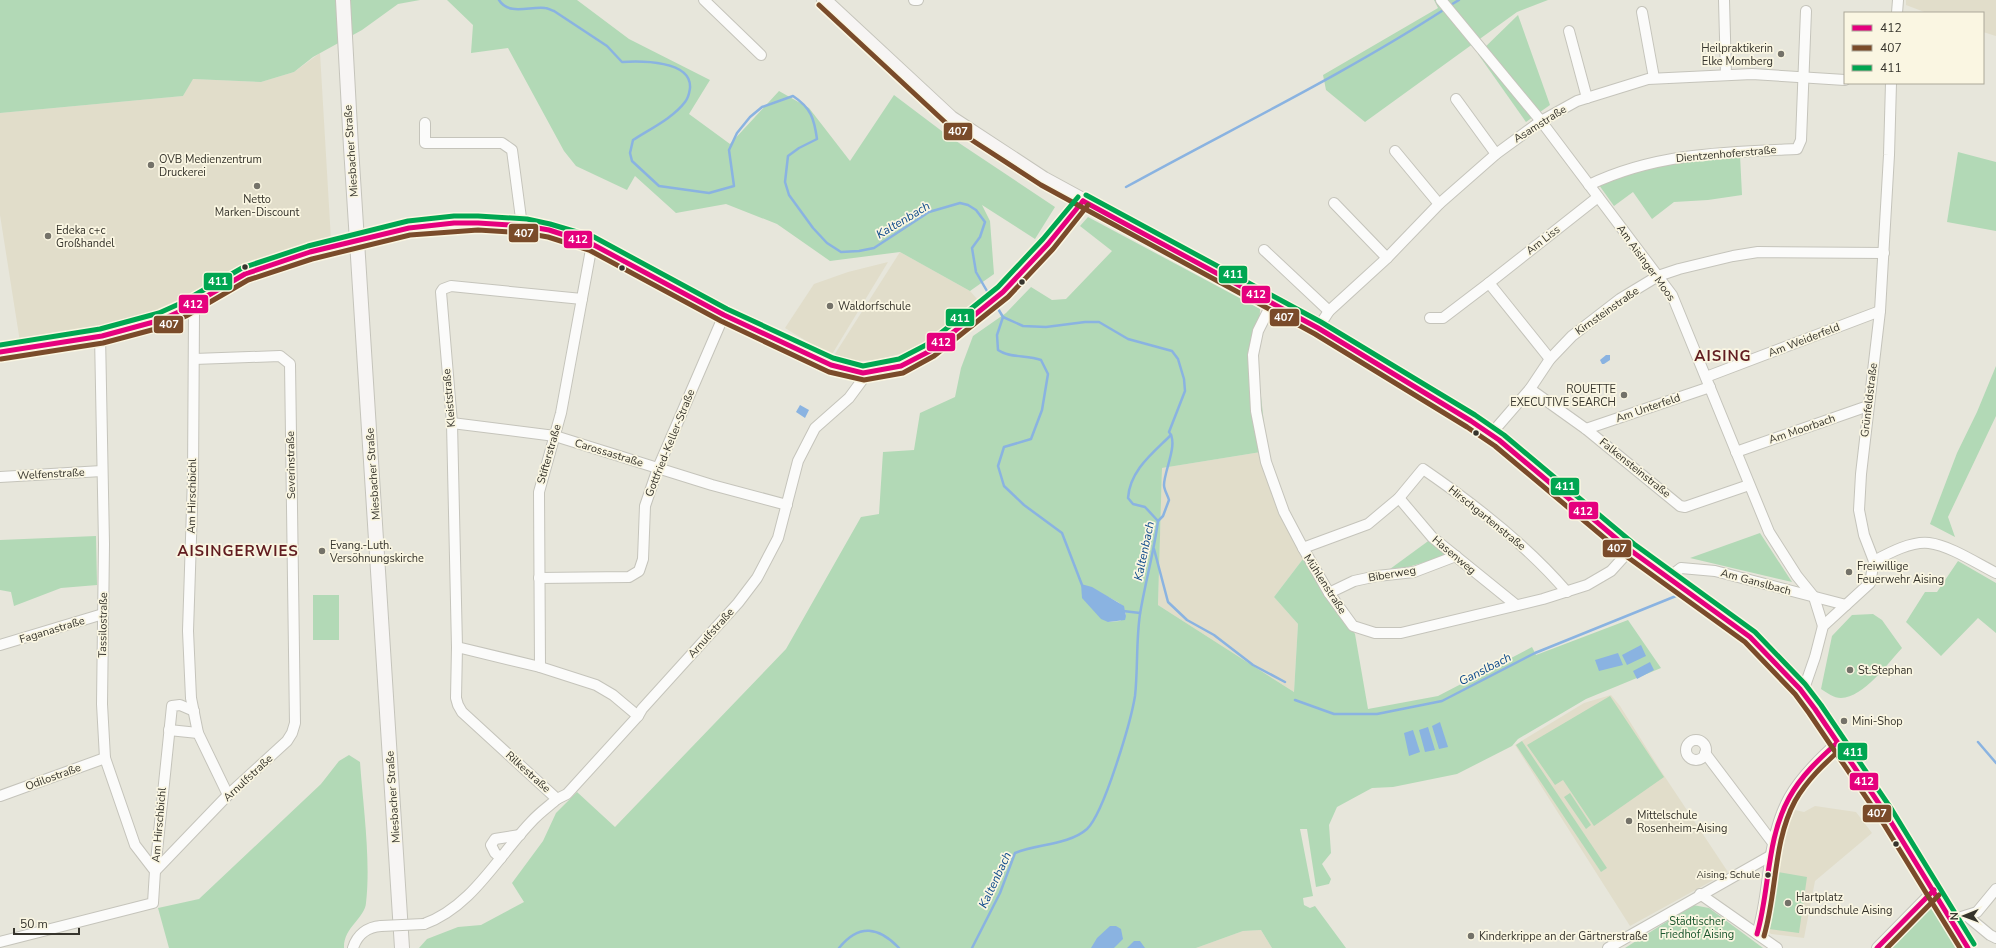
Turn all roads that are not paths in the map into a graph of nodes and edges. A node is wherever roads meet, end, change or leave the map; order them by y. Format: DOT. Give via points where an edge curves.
graph roads {
  1 [pos="343,0"];
  2 [pos="704,0"];
  3 [pos="824,0"];
  4 [pos="914,0"];
  5 [pos="918,0"];
  6 [pos="1724,0"];
  7 [pos="1898,0"];
  8 [pos="1442,1"];
  9 [pos="1806,11"];
  10 [pos="1642,12"];
  11 [pos="1897,12"];
  12 [pos="1569,31"];
  13 [pos="760,55"];
  14 [pos="1726,75"];
  15 [pos="1654,78"];
  16 [pos="1804,78"];
  17 [pos="1844,80"];
  18 [pos="1891,84"];
  19 [pos="1587,98"];
  20 [pos="1456,99"];
  21 [pos="424,122"];
  22 [pos="1541,122"];
  23 [pos="1395,151"];
  24 [pos="1496,154"];
  25 [pos="1588,185"];
  26 [pos="1598,197"];
  27 [pos="1083,200"];
  28 [pos="1334,204"];
  29 [pos="1439,204"];
  30 [pos="522,226"];
  31 [pos="357,241"];
  32 [pos="592,244"];
  33 [pos="1264,250"];
  34 [pos="1884,253"];
  35 [pos="1387,258"];
  36 [pos="1658,276"];
  37 [pos="1489,283"];
  38 [pos="582,299"];
  39 [pos="1272,303"];
  40 [pos="191,305"];
  41 [pos="1329,311"];
  42 [pos="1880,312"];
  43 [pos="724,315"];
  44 [pos="1430,318"];
  45 [pos="1318,328"];
  46 [pos="100,335"];
  47 [pos="0,352"];
  48 [pos="194,359"];
  49 [pos="1550,359"];
  50 [pos="863,373"];
  51 [pos="1706,376"];
  52 [pos="1710,387"];
  53 [pos="1530,389"];
  54 [pos="1868,406"];
  55 [pos="452,423"];
  56 [pos="1586,429"];
  57 [pos="1491,434"];
  58 [pos="555,436"];
  59 [pos="1736,452"];
  60 [pos="658,468"];
  61 [pos="102,471"];
  62 [pos="0,477"];
  63 [pos="1748,485"];
  64 [pos="1399,498"];
  65 [pos="787,505"];
  66 [pos="1303,548"];
  67 [pos="1630,550"];
  68 [pos="1456,556"];
  69 [pos="1874,561"];
  70 [pos="1996,573"];
  71 [pos="539,578"];
  72 [pos="1668,578"];
  73 [pos="1567,592"];
  74 [pos="1329,593"];
  75 [pos="1814,597"];
  76 [pos="1846,605"];
  77 [pos="1516,606"];
  78 [pos="103,614"];
  79 [pos="1823,626"];
  80 [pos="0,645"];
  81 [pos="457,647"];
  82 [pos="295,666"];
  83 [pos="540,667"];
  84 [pos="1800,689"];
  85 [pos="194,711"];
  86 [pos="638,716"];
  87 [pos="169,730"];
  88 [pos="198,732"];
  89 [pos="1837,744"];
  90 [pos="1705,753"];
  91 [pos="105,758"];
  92 [pos="228,795"];
  93 [pos="0,796"];
  94 [pos="558,799"];
  95 [pos="520,835"];
  96 [pos="1773,843"];
  97 [pos="1770,856"];
  98 [pos="501,858"];
  99 [pos="155,871"];
  100 [pos="1934,890"];
  101 [pos="1996,890"];
  102 [pos="1700,894"];
  103 [pos="1967,916"];
  104 [pos="1952,920"];
  105 [pos="1757,934"];
  106 [pos="1996,938"];
  107 [pos="0,942"];
  108 [pos="353,948"];
  109 [pos="402,948"];
  110 [pos="1608,948"];
  111 [pos="1777,948"];
  112 [pos="1877,948"];
  113 [pos="1968,948"];
  1 -- 31 [label="main road, Miesbacher Straße"];
  2 -- 13 [label="street"];
  3 -- 27 [label="main road" via="951,118 1044,179"];
  4 -- 5 [label="street"];
  6 -- 14 [label="street"];
  7 -- 11 [label="street"];
  8 -- 22 [label="street, Am Aisinger Moos"];
  9 -- 16 [label="street"];
  10 -- 15 [label="street"];
  12 -- 19 [label="street"];
  14 -- 15 [label="street, Asamstraße"];
  14 -- 16 [label="street, Asamstraße"];
  15 -- 19 [label="street, Asamstraße"];
  16 -- 17 [label="street, Asamstraße"];
  16 -- 25 [label="street, Dientzenhoferstraße" via="1801,140 1797,149 1709,153 1658,160 1613,173"];
  18 -- 34 [label="street, Grünfeldstraße"];
  19 -- 22 [label="street, Asamstraße"];
  20 -- 24 [label="street"];
  21 -- 30 [label="street" via="425,143 502,143 512,150"];
  22 -- 24 [label="street, Asamstraße"];
  22 -- 25 [label="street, Am Aisinger Moos"];
  23 -- 29 [label="street"];
  24 -- 29 [label="street, Asamstraße"];
  25 -- 26 [label="street, Am Aisinger Moos"];
  26 -- 36 [label="street, Am Aisinger Moos"];
  26 -- 37 [label="street, Am Liss"];
  27 -- 39 [label="main road"];
  27 -- 50 [label="street" via="1048,244 1003,292 930,352 901,366"];
  28 -- 35 [label="street"];
  29 -- 35 [label="street, Asamstraße"];
  30 -- 31 [label="street" via="456,222 409,228"];
  30 -- 32 [label="street" via="557,231"];
  31 -- 40 [label="street" via="272,263 237,278"];
  31 -- 109 [label="main road, Miesbacher Straße"];
  32 -- 38 [label="street, Stifterstraße"];
  32 -- 43 [label="street"];
  33 -- 41 [label="street"];
  34 -- 36 [label="street, Kirnsteinstraße" via="1758,252"];
  34 -- 42 [label="street, Grünfeldstraße"];
  35 -- 41 [label="street, Asamstraße"];
  36 -- 49 [label="street, Kirnsteinstraße" via="1620,300 1578,332"];
  36 -- 51 [label="street, Am Aisinger Moos" via="1672,295"];
  37 -- 44 [label="street, Am Liss" via="1443,318"];
  37 -- 49 [label="street"];
  38 -- 55 [label="street, Kleiststraße" via="451,286 444,289 440,299"];
  38 -- 58 [label="street, Stifterstraße"];
  39 -- 45 [label="main road"];
  39 -- 66 [label="street, Mühlenstraße" via="1258,331 1253,355 1256,410 1266,462 1284,512"];
  40 -- 46 [label="street" via="161,320"];
  40 -- 48 [label="street, Am Hirschbichl" via="194,313"];
  41 -- 45 [label="street, Asamstraße"];
  42 -- 51 [label="street, Am Weiderfeld"];
  42 -- 54 [label="street, Grünfeldstraße"];
  43 -- 50 [label="street" via="831,365"];
  43 -- 60 [label="street, Gottfried-Keller-Straße"];
  45 -- 57 [label="main road"];
  46 -- 47 [label="street"];
  46 -- 61 [label="street, Tassilostraße"];
  48 -- 82 [label="street, Severinstraße" via="280,356 290,364"];
  48 -- 85 [label="street, Am Hirschbichl" via="188,631 191,698"];
  49 -- 53 [label="street, Kirnsteinstraße"];
  50 -- 65 [label="street, Arnulfstraße" via="863,379 849,398 815,428 798,461"];
  51 -- 52 [label="street, Am Aisinger Moos"];
  52 -- 56 [label="street, Am Unterfeld"];
  52 -- 59 [label="street, Am Aisinger Moos"];
  53 -- 56 [label="street, Falkensteinstraße"];
  53 -- 57 [label="street, Kirnsteinstraße"];
  54 -- 59 [label="street, Am Moorbach"];
  54 -- 69 [label="street, Grünfeldstraße" via="1860,474 1859,510 1864,535"];
  55 -- 58 [label="street, Carossastraße"];
  55 -- 81 [label="street, Kleiststraße"];
  56 -- 63 [label="street, Falkensteinstraße" via="1680,506 1685,507"];
  57 -- 67 [label="main road"];
  58 -- 60 [label="street, Carossastraße"];
  58 -- 71 [label="street, Stifterstraße" via="539,492"];
  59 -- 63 [label="street, Am Aisinger Moos"];
  60 -- 65 [label="street, Carossastraße"];
  60 -- 71 [label="street, Gottfried-Keller-Straße" via="645,506 639,571 628,577"];
  61 -- 62 [label="street, Welfenstraße"];
  61 -- 78 [label="street, Tassilostraße"];
  63 -- 75 [label="street, Am Aisinger Moos" via="1769,532 1797,576"];
  64 -- 66 [label="street, Hirschgartenstraße" via="1368,524"];
  64 -- 68 [label="street, Hasenweg" via="1432,537"];
  64 -- 73 [label="street, Hirschgartenstraße" via="1423,469 1471,502 1547,568"];
  65 -- 86 [label="street, Arnulfstraße" via="778,538 757,578"];
  66 -- 74 [label="street, Mühlenstraße"];
  67 -- 72 [label="main road"];
  67 -- 73 [label="street, Mühlenstraße" via="1611,571 1587,585"];
  68 -- 74 [label="street, Biberweg" via="1414,572 1377,576 1354,582"];
  68 -- 77 [label="street, Hasenweg"];
  69 -- 70 [label="street" via="1908,546 1928,543 1961,554"];
  69 -- 76 [label="street" via="1870,583"];
  71 -- 83 [label="street, Stifterstraße"];
  72 -- 75 [label="street, Am Ganslbach" via="1681,568 1715,571"];
  72 -- 84 [label="main road" via="1750,637"];
  73 -- 77 [label="street, Mühlenstraße"];
  74 -- 77 [label="street, Mühlenstraße" via="1353,626 1375,633 1401,633"];
  75 -- 76 [label="street, Am Ganslbach"];
  75 -- 79 [label="street, Am Aisinger Moos"];
  76 -- 79 [label="street"];
  78 -- 80 [label="street, Faganastraße"];
  78 -- 91 [label="street, Tassilostraße" via="102,704"];
  79 -- 84 [label="street" via="1806,683"];
  81 -- 83 [label="street"];
  81 -- 94 [label="street, Rilkestraße" via="456,698 462,712"];
  82 -- 92 [label="street, Arnulfstraße" via="295,723 292,733 287,741"];
  83 -- 86 [label="street" via="596,685 613,695"];
  84 -- 89 [label="main road"];
  85 -- 87 [label="street, Am Hirschbichl" via="180,705 172,706"];
  85 -- 88 [label="street, Am Hirschbichl"];
  86 -- 94 [label="street, Rilkestraße" via="567,794"];
  87 -- 88 [label="street"];
  87 -- 99 [label="street, Am Hirschbichl"];
  88 -- 92 [label="street, Am Hirschbichl"];
  89 -- 96 [label="street" via="1793,788 1783,807"];
  89 -- 100 [label="main road"];
  90 -- 96 [label="street"];
  91 -- 93 [label="street, Odilostraße"];
  91 -- 99 [label="street, Tassilostraße" via="135,845"];
  92 -- 99 [label="street, Arnulfstraße"];
  94 -- 95 [label="street"];
  95 -- 98 [label="street"];
  95 -- 98 [label="street" via="495,839 491,845"];
  96 -- 97 [label="street"];
  97 -- 102 [label="street"];
  97 -- 105 [label="street"];
  98 -- 108 [label="street, bridge" via="473,891 441,918 424,924 381,926 365,931"];
  99 -- 107 [label="street" via="153,903"];
  100 -- 104 [label="main road"];
  100 -- 112 [label="street"];
  101 -- 103 [label="street" via="1977,912"];
  102 -- 105 [label="street"];
  102 -- 110 [label="street"];
  103 -- 104 [label="street" via="1959,916"];
  103 -- 106 [label="street"];
  104 -- 113 [label="main road"];
  105 -- 111 [label="street"];
}
